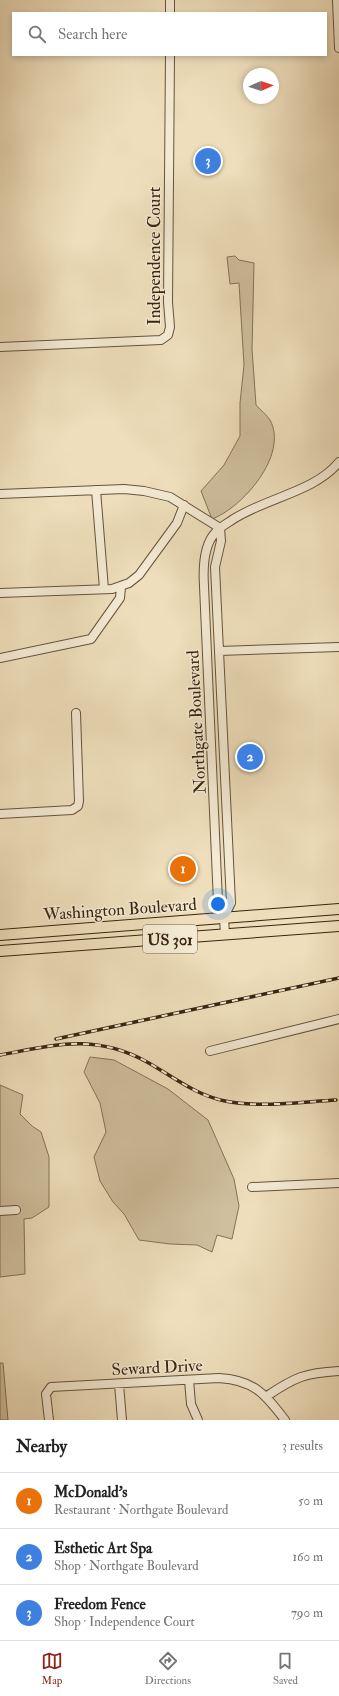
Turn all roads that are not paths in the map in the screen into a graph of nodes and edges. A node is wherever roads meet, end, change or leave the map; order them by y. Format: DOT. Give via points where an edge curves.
graph roads {
  1 [pos="170,0"];
  2 [pos="337,0"];
  3 [pos="170,12"];
  4 [pos="339,48"];
  5 [pos="170,56"];
  6 [pos="0,348"];
  7 [pos="339,462"];
  8 [pos="96,490"];
  9 [pos="0,494"];
  10 [pos="184,504"];
  11 [pos="220,528"];
  12 [pos="121,587"];
  13 [pos="104,589"];
  14 [pos="0,593"];
  15 [pos="339,647"];
  16 [pos="219,651"];
  17 [pos="0,658"];
  18 [pos="76,713"];
  19 [pos="0,814"];
  20 [pos="339,909"];
  21 [pos="224,918"];
  22 [pos="339,926"];
  23 [pos="0,935"];
  24 [pos="225,935"];
  25 [pos="0,951"];
  26 [pos="339,1019"];
  27 [pos="210,1051"];
  28 [pos="339,1183"];
  29 [pos="252,1187"];
  30 [pos="16,1210"];
  31 [pos="0,1211"];
  32 [pos="339,1371"];
  33 [pos="189,1380"];
  34 [pos="119,1384"];
  35 [pos="267,1396"];
  36 [pos="50,1420"];
  37 [pos="122,1420"];
  38 [pos="198,1420"];
  39 [pos="285,1420"];
  1 -- 3 [label="street"];
  2 -- 4 [label="street"];
  5 -- 6 [label="street, Independence Court" via="168,335 161,340"];
  7 -- 11 [label="street, Northgate Boulevard" via="316,482 249,509"];
  8 -- 9 [label="street"];
  8 -- 10 [label="street" via="144,491 170,497"];
  8 -- 13 [label="street"];
  10 -- 11 [label="street"];
  10 -- 12 [label="street" via="177,523 139,575"];
  11 -- 16 [label="street, Northgate Boulevard" via="221,541 215,567"];
  11 -- 21 [label="street, Northgate Boulevard" via="209,544 203,568 218,902"];
  12 -- 13 [label="street"];
  12 -- 17 [label="street" via="120,598 91,639"];
  13 -- 14 [label="street"];
  15 -- 16 [label="street"];
  16 -- 21 [label="street, Northgate Boulevard" via="231,903"];
  18 -- 19 [label="street" via="80,801 78,806 72,810"];
  20 -- 21 [label="main road, Washington Boulevard / US 301"];
  21 -- 23 [label="main road, Washington Boulevard / US 301"];
  21 -- 24 [label="street, Northgate Boulevard"];
  22 -- 24 [label="main road, Washington Boulevard / US 301"];
  24 -- 25 [label="main road, Washington Boulevard / US 301"];
  26 -- 27 [label="street"];
  28 -- 29 [label="street"];
  30 -- 31 [label="street"];
  32 -- 35 [label="street" via="302,1375 286,1382"];
  33 -- 34 [label="street, Seward Drive"];
  33 -- 35 [label="street, Seward Drive" via="232,1380 249,1385"];
  33 -- 38 [label="street" via="191,1404"];
  34 -- 36 [label="street, Seward Drive" via="51,1387 46,1394"];
  34 -- 37 [label="street"];
  35 -- 39 [label="street, Seward Drive"];
}
